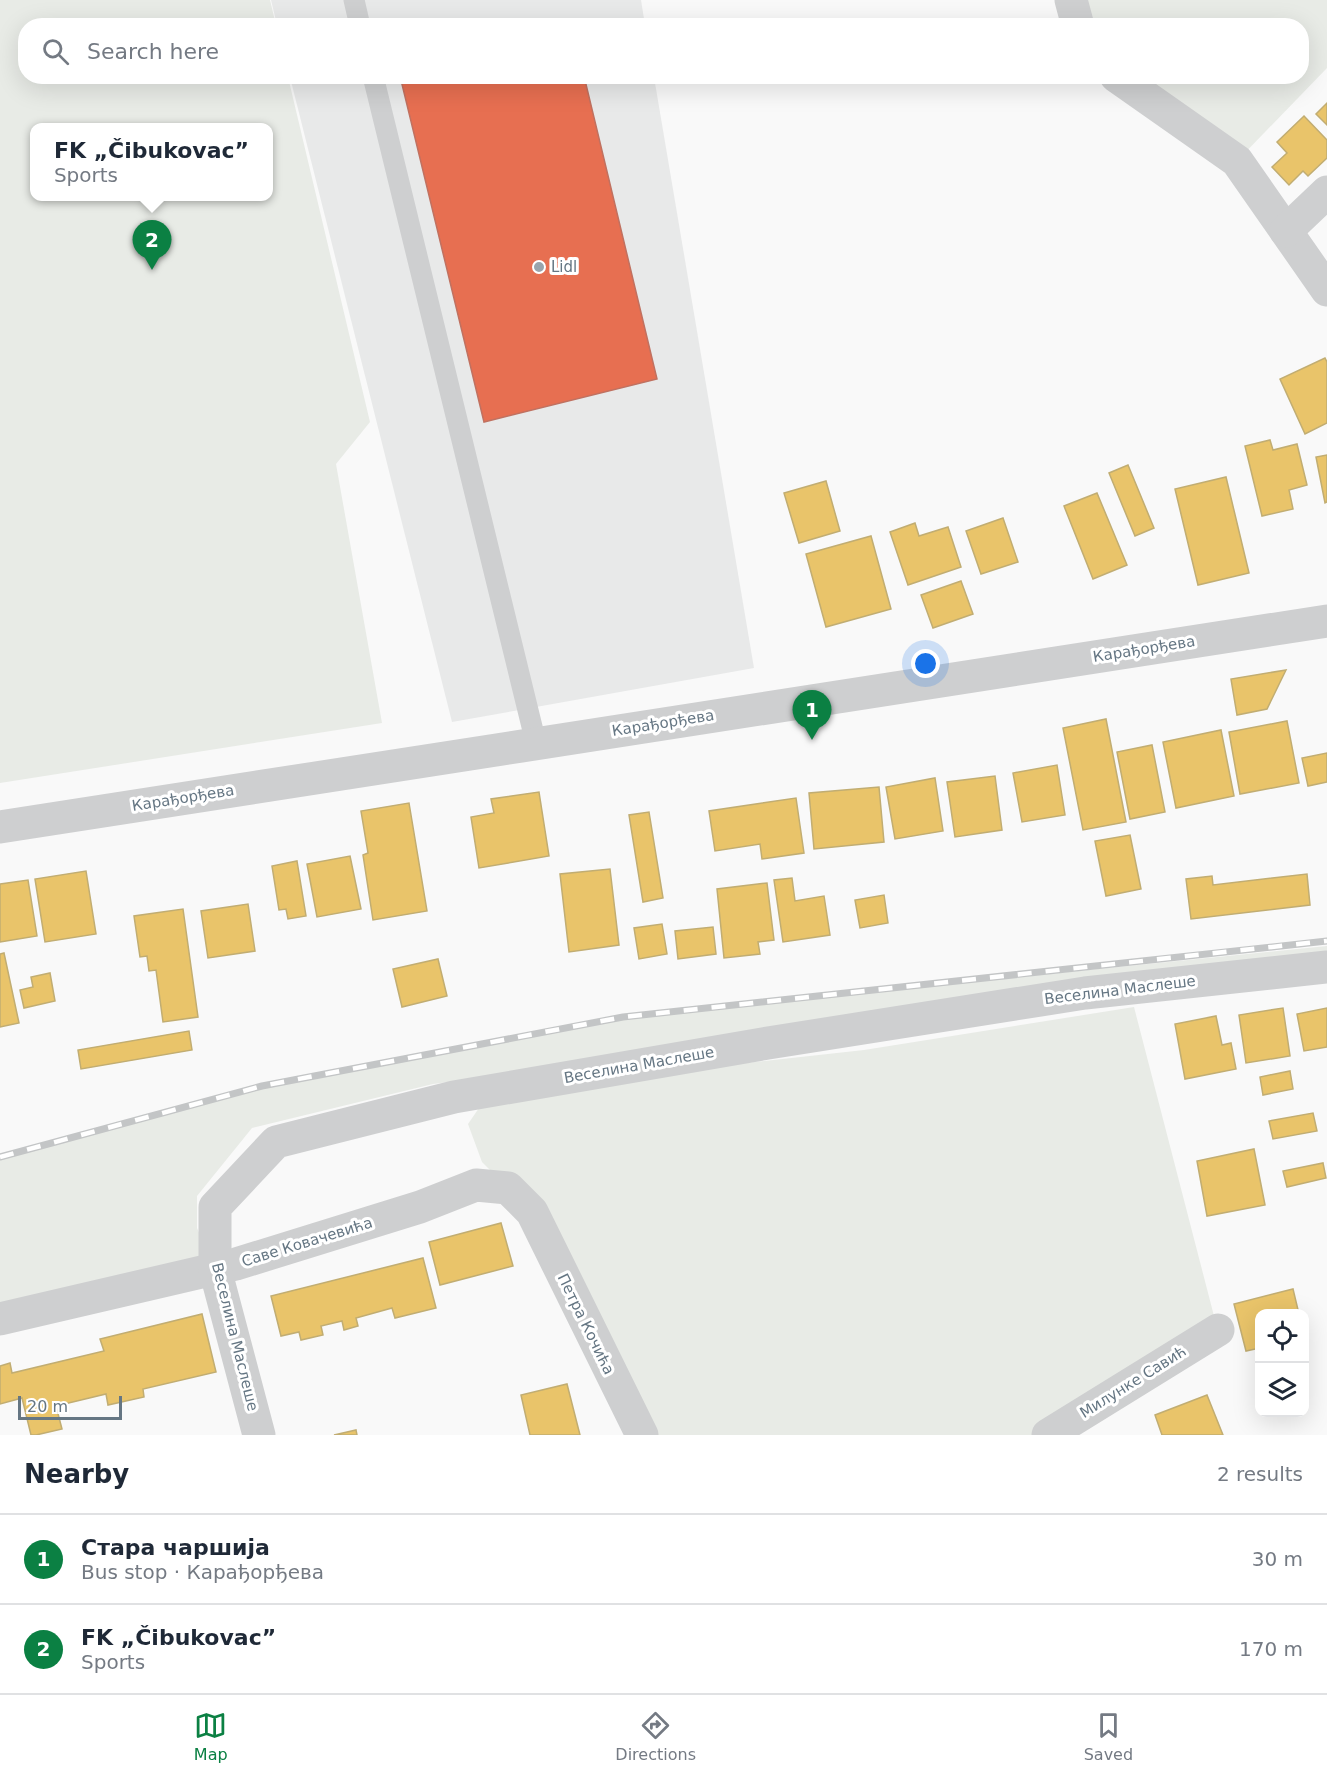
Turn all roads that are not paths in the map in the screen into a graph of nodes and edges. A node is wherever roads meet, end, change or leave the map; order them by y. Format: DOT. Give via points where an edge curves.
graph roads {
  1 [pos="354,0"];
  2 [pos="1071,0"];
  3 [pos="358,18"];
  4 [pos="1076,18"];
  5 [pos="375,84"];
  6 [pos="1127,84"];
  7 [pos="1327,192"];
  8 [pos="1286,231"];
  9 [pos="1327,290"];
  10 [pos="1327,621"];
  11 [pos="536,743"];
  12 [pos="0,827"];
  13 [pos="1327,967"];
  14 [pos="532,1212"];
  15 [pos="215,1269"];
  16 [pos="0,1319"];
  17 [pos="1218,1330"];
  18 [pos="259,1435"];
  19 [pos="642,1435"];
  20 [pos="1048,1435"];
  1 -- 3 [label="lane"];
  2 -- 4 [label="street"];
  5 -- 11 [label="lane"];
  6 -- 8 [label="street" via="1237,161"];
  7 -- 8 [label="street"];
  8 -- 9 [label="street"];
  10 -- 11 [label="street, Карађорђева"];
  11 -- 12 [label="street, Карађорђева"];
  13 -- 15 [label="street, Веселина Маслеше" via="1085,993 779,1041 454,1097 276,1142 215,1208"];
  14 -- 15 [label="street, Саве Ковачевића" via="508,1188 476,1185 420,1207"];
  14 -- 19 [label="street, Петра Кочића"];
  15 -- 16 [label="street, Саве Ковачевића"];
  15 -- 18 [label="street, Веселина Маслеше"];
  17 -- 20 [label="street, Милунке Савић"];
}
